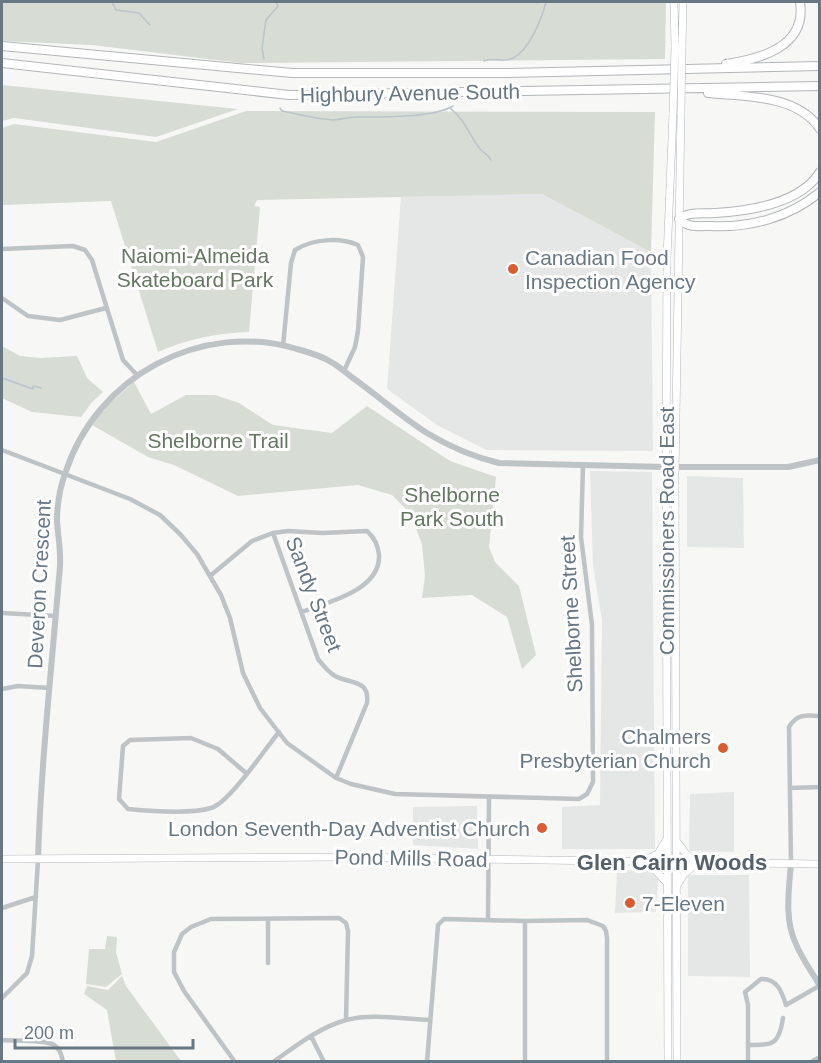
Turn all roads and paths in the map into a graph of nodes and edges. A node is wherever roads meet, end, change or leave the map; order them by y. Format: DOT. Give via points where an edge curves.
graph roads {
  1 [pos="674,2"];
  2 [pos="683,2"];
  3 [pos="800,2"];
  4 [pos="2,46"];
  5 [pos="678,47"];
  6 [pos="2,63"];
  7 [pos="819,66"];
  8 [pos="692,70"];
  9 [pos="819,86"];
  10 [pos="693,89"];
  11 [pos="677,112"];
  12 [pos="819,129"];
  13 [pos="819,172"];
  14 [pos="819,192"];
  15 [pos="668,219"];
  16 [pos="679,219"];
  17 [pos="2,249"];
  18 [pos="2,298"];
  19 [pos="106,308"];
  20 [pos="283,346"];
  21 [pos="344,371"];
  22 [pos="137,375"];
  23 [pos="2,450"];
  24 [pos="819,460"];
  25 [pos="583,465"];
  26 [pos="666,467"];
  27 [pos="676,467"];
  28 [pos="64,475"];
  29 [pos="273,533"];
  30 [pos="210,576"];
  31 [pos="302,612"];
  32 [pos="2,613"];
  33 [pos="56,616"];
  34 [pos="50,688"];
  35 [pos="2,689"];
  36 [pos="819,716"];
  37 [pos="279,732"];
  38 [pos="246,773"];
  39 [pos="336,778"];
  40 [pos="819,787"];
  41 [pos="790,788"];
  42 [pos="489,797"];
  43 [pos="668,832"];
  44 [pos="677,841"];
  45 [pos="489,858"];
  46 [pos="2,859"];
  47 [pos="38,860"];
  48 [pos="643,861"];
  49 [pos="668,862"];
  50 [pos="677,862"];
  51 [pos="698,862"];
  52 [pos="791,863"];
  53 [pos="819,864"];
  54 [pos="667,883"];
  55 [pos="676,889"];
  56 [pos="36,897"];
  57 [pos="2,909"];
  58 [pos="268,919"];
  59 [pos="488,920"];
  60 [pos="525,921"];
  61 [pos="268,963"];
  62 [pos="819,986"];
  63 [pos="2,998"];
  64 [pos="783,1018"];
  65 [pos="346,1020"];
  66 [pos="430,1020"];
  67 [pos="311,1036"];
  68 [pos="2,1040"];
  69 [pos="748,1045"];
  70 [pos="819,1057"];
  71 [pos="63,1062"];
  72 [pos="235,1062"];
  73 [pos="273,1062"];
  74 [pos="324,1062"];
  75 [pos="427,1062"];
  76 [pos="525,1062"];
  77 [pos="607,1062"];
  78 [pos="668,1062"];
  79 [pos="677,1062"];
  80 [pos="748,1062"];
  81 [pos="811,1062"];
  1 -- 5 [label="main road, Commissioners Road East"];
  2 -- 5 [label="main road, Commissioners Road East"];
  3 -- 8 [label="highway" via="798,24 780,48 754,59"];
  4 -- 8 [label="highway, Highbury Avenue South" via="292,74"];
  5 -- 11 [label="main road, Commissioners Road East, bridge"];
  6 -- 10 [label="highway, Highbury Avenue South" via="289,95"];
  7 -- 8 [label="highway, Highbury Avenue South"];
  9 -- 10 [label="highway, Highbury Avenue South"];
  10 -- 12 [label="highway" via="792,105 810,116"];
  11 -- 15 [label="main road, Commissioners Road East"];
  11 -- 16 [label="main road, Commissioners Road East"];
  13 -- 16 [label="highway" via="803,190 782,200 733,212 687,214"];
  14 -- 16 [label="highway" via="788,212 750,224 687,226"];
  15 -- 16 [label="main road"];
  15 -- 26 [label="main road, Commissioners Road East"];
  16 -- 27 [label="main road, Commissioners Road East"];
  17 -- 19 [label="street" via="73,246 85,250 92,260"];
  18 -- 19 [label="street" via="28,316 44,319 60,320"];
  19 -- 22 [label="street" via="123,360"];
  20 -- 21 [label="street, Deveron Crescent" via="332,362"];
  20 -- 21 [label="street" via="295,250 309,242 348,241 358,245 363,257 358,331"];
  20 -- 22 [label="street, Deveron Crescent" via="247,341 205,345"];
  21 -- 25 [label="street, Deveron Crescent" via="427,433 482,459"];
  22 -- 28 [label="street, Deveron Crescent" via="96,413 75,446"];
  23 -- 28 [label="street, Shelborne Street"];
  24 -- 27 [label="street, Deveron Crescent" via="788,467"];
  25 -- 26 [label="street, Deveron Crescent"];
  25 -- 42 [label="street, Shelborne Street" via="581,537 592,626 593,782 579,799"];
  26 -- 27 [label="street, Deveron Crescent"];
  26 -- 43 [label="main road, Commissioners Road East"];
  27 -- 44 [label="main road, Commissioners Road East"];
  28 -- 30 [label="street, Shelborne Street" via="130,499 160,515 197,554"];
  28 -- 33 [label="street, Deveron Crescent" via="58,500 60,564"];
  29 -- 30 [label="street" via="252,541"];
  29 -- 31 [label="street, Sandy Street"];
  29 -- 31 [label="street" via="367,531 375,538 379,568 371,580"];
  30 -- 37 [label="street, Shelborne Street" via="230,618 243,673 260,708"];
  31 -- 39 [label="street, Sandy Street" via="322,664 336,677 355,682 368,694"];
  32 -- 33 [label="street"];
  33 -- 34 [label="street, Deveron Crescent"];
  34 -- 35 [label="street"];
  34 -- 47 [label="street, Deveron Crescent"];
  36 -- 41 [label="street" via="801,715 789,727"];
  37 -- 38 [label="street"];
  37 -- 39 [label="street, Shelborne Street" via="287,743"];
  38 -- 38 [label="street" via="226,799 213,808 128,809 119,799 123,746 130,740 191,738 218,749"];
  39 -- 42 [label="street, Shelborne Street" via="395,794"];
  40 -- 41 [label="street"];
  41 -- 52 [label="street"];
  42 -- 45 [label="street"];
  43 -- 48 [label="main road" via="658,854"];
  43 -- 49 [label="main road, Commissioners Road East"];
  44 -- 50 [label="main road, Commissioners Road East"];
  44 -- 51 [label="main road"];
  45 -- 47 [label="main road, Pond Mills Road"];
  45 -- 48 [label="main road, Pond Mills Road"];
  45 -- 59 [label="street"];
  46 -- 47 [label="main road, Pond Mills Road"];
  47 -- 56 [label="street"];
  48 -- 49 [label="main road, Pond Mills Road"];
  48 -- 54 [label="main road"];
  49 -- 50 [label="main road, Pond Mills Road"];
  49 -- 54 [label="main road, Commissioners Road East"];
  50 -- 51 [label="main road, Pond Mills Road"];
  50 -- 55 [label="main road, Commissioners Road East"];
  51 -- 52 [label="main road, Pond Mills Road"];
  51 -- 55 [label="main road" via="684,874"];
  52 -- 53 [label="main road, Pond Mills Road"];
  52 -- 62 [label="street" via="791,928"];
  54 -- 78 [label="main road, Commissioners Road East"];
  55 -- 79 [label="main road, Commissioners Road East"];
  56 -- 57 [label="street"];
  56 -- 63 [label="street" via="27,973"];
  58 -- 61 [label="street"];
  58 -- 65 [label="street" via="327,917 346,923"];
  58 -- 72 [label="street" via="210,919 182,934 174,952 174,972 184,991"];
  59 -- 60 [label="street"];
  59 -- 66 [label="street" via="444,919 438,925"];
  60 -- 76 [label="street"];
  60 -- 77 [label="street" via="587,920 597,922 606,931"];
  62 -- 69 [label="street" via="786,1005 781,989 760,978 745,992"];
  64 -- 69 [label="street" via="774,1042"];
  65 -- 66 [label="street"];
  65 -- 67 [label="street"];
  66 -- 75 [label="street"];
  67 -- 73 [label="street"];
  67 -- 74 [label="street"];
  68 -- 71 [label="street" via="54,1045"];
  69 -- 80 [label="street"];
  70 -- 81 [label="street"];
}
